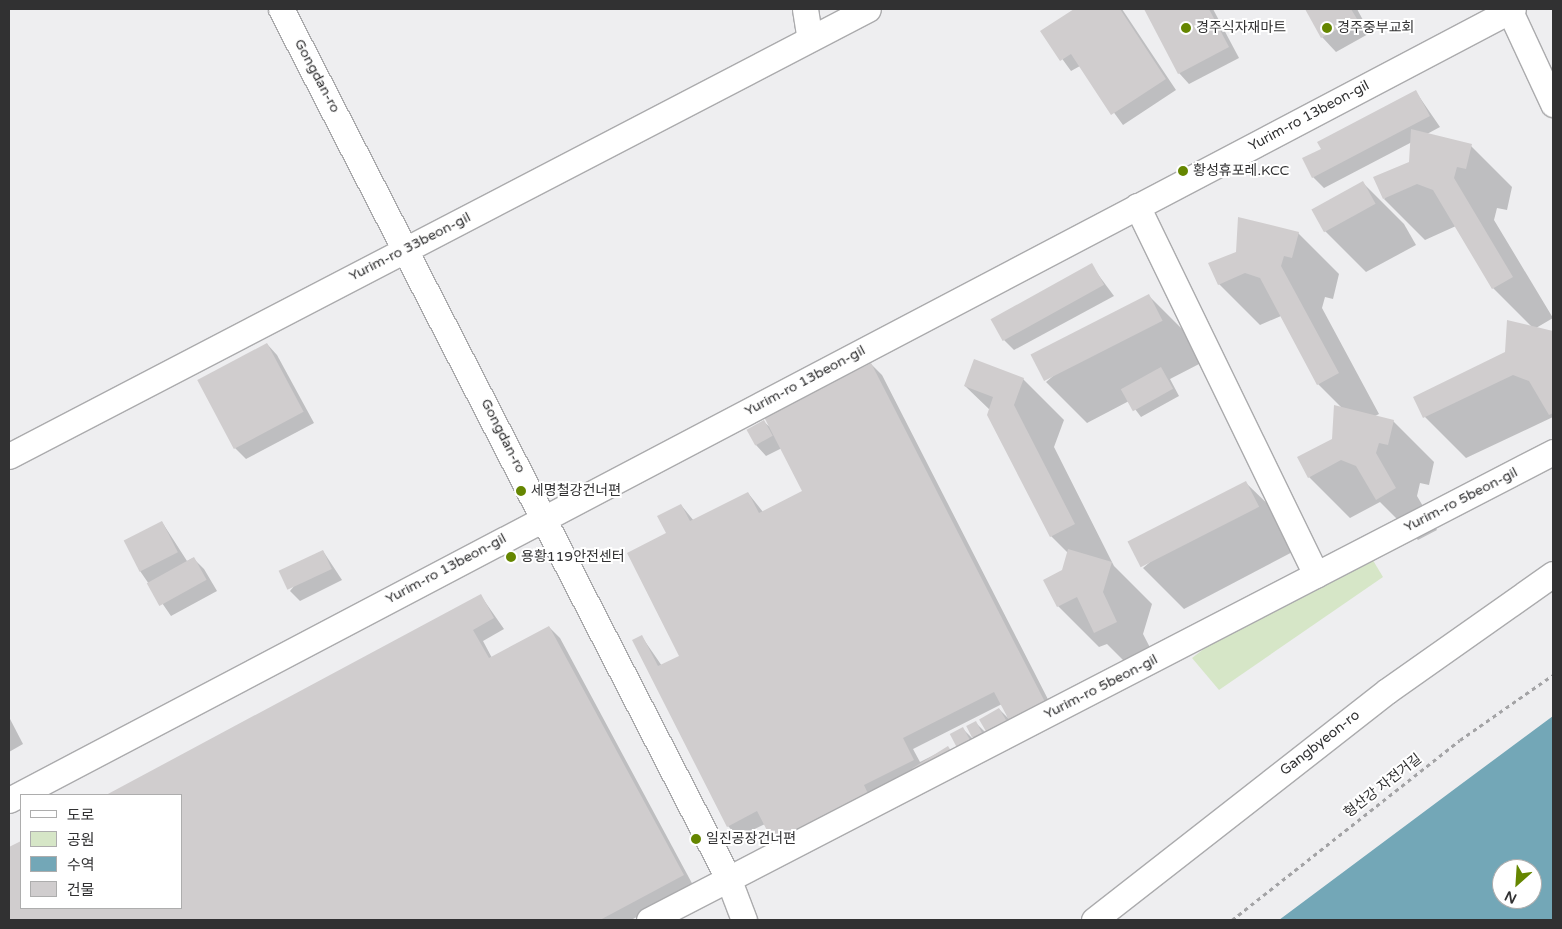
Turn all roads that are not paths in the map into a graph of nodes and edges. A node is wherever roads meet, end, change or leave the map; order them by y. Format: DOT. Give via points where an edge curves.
graph roads {
  1 [pos="282,9"];
  2 [pos="805,9"];
  3 [pos="868,9"];
  4 [pos="1511,9"];
  5 [pos="810,39"];
  6 [pos="1553,104"];
  7 [pos="1137,206"];
  8 [pos="408,248"];
  9 [pos="1553,452"];
  10 [pos="9,456"];
  11 [pos="544,518"];
  12 [pos="1553,574"];
  13 [pos="1316,575"];
  14 [pos="20,794"];
  15 [pos="728,878"];
  16 [pos="649,920"];
  17 [pos="744,920"];
  18 [pos="1094,920"];
  1 -- 8 [label="street, Gongdan-ro"];
  2 -- 5 [label="street"];
  3 -- 5 [label="street, Yurim-ro 33beon-gil"];
  4 -- 6 [label="street, Yurim-ro 13beon-gil"];
  4 -- 7 [label="street, Yurim-ro 13beon-gil"];
  5 -- 8 [label="street, Yurim-ro 33beon-gil"];
  7 -- 11 [label="street, Yurim-ro 13beon-gil"];
  7 -- 13 [label="street"];
  8 -- 10 [label="street, Yurim-ro 33beon-gil"];
  8 -- 11 [label="street, Gongdan-ro"];
  9 -- 13 [label="street, Yurim-ro 5beon-gil"];
  11 -- 14 [label="street, Yurim-ro 13beon-gil"];
  11 -- 15 [label="street, Gongdan-ro"];
  12 -- 18 [label="street, Gangbyeon-ro" via="1388,691"];
  13 -- 15 [label="street, Yurim-ro 5beon-gil"];
  15 -- 16 [label="street, Yurim-ro 5beon-gil"];
  15 -- 17 [label="street, Gongdan-ro"];
}
